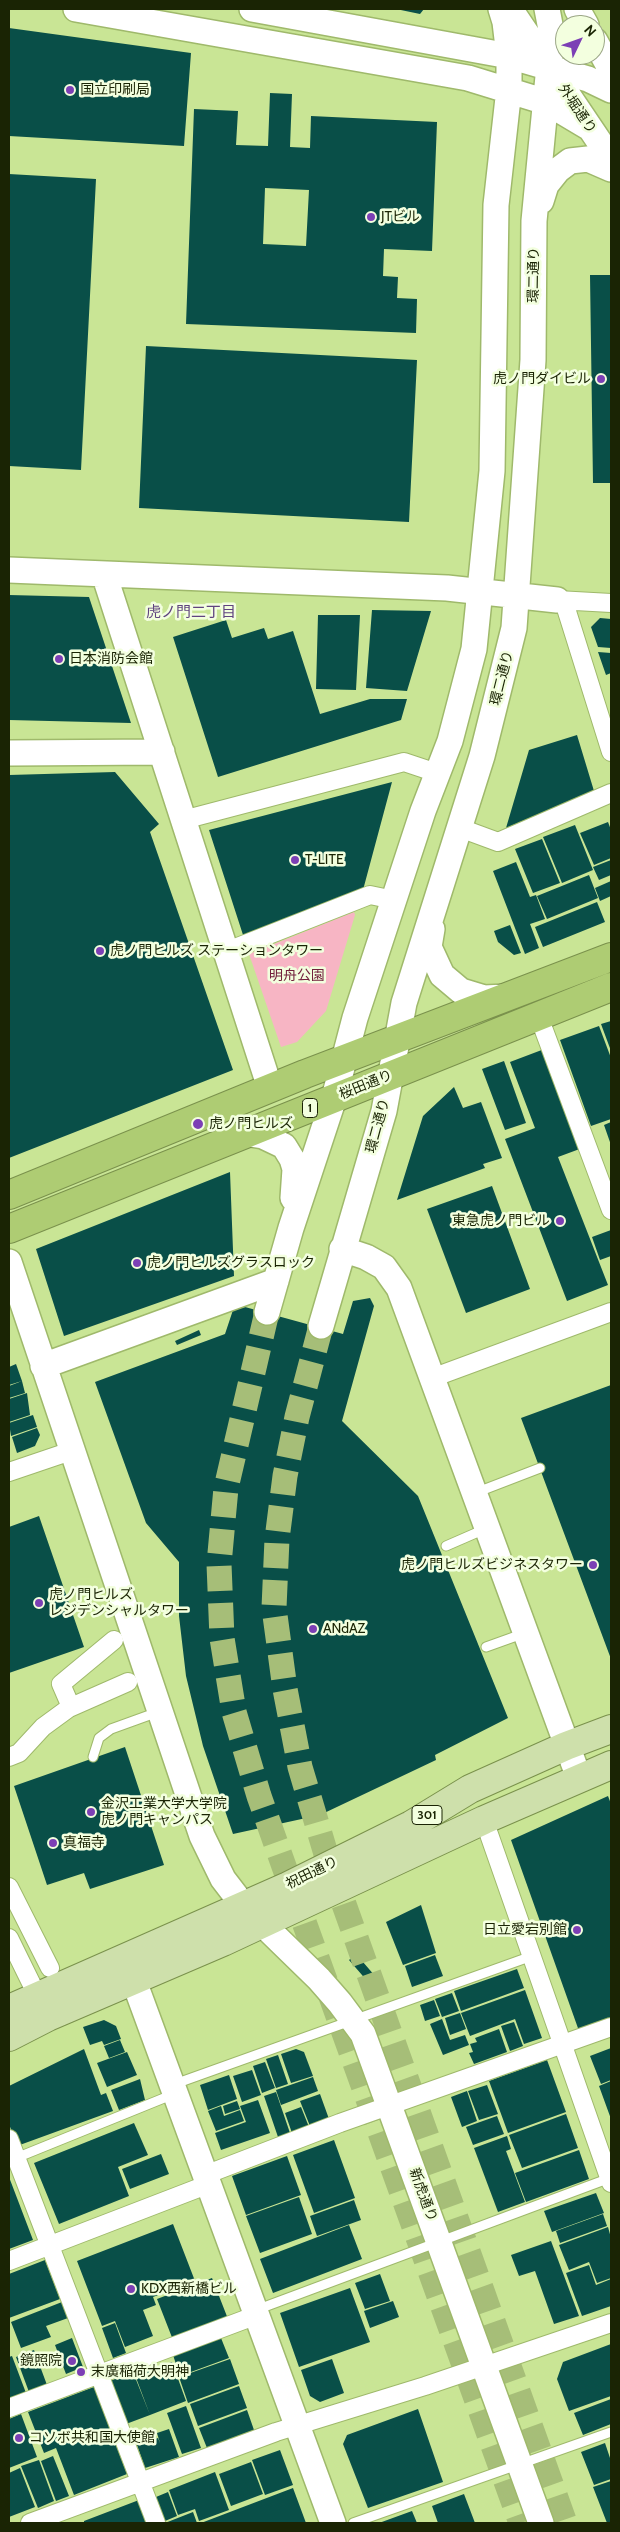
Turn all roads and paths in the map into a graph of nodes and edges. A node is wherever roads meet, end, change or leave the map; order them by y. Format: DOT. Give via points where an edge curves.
graph roads {
  1 [pos="81,9"];
  2 [pos="252,9"];
  3 [pos="500,9"];
  4 [pos="510,9"];
  5 [pos="547,9"];
  6 [pos="462,48"];
  7 [pos="509,56"];
  8 [pos="548,67"];
  9 [pos="509,89"];
  10 [pos="611,90"];
  11 [pos="546,102"];
  12 [pos="588,126"];
  13 [pos="611,159"];
  14 [pos="611,168"];
  15 [pos="534,221"];
  16 [pos="9,570"];
  17 [pos="104,574"];
  18 [pos="480,592"];
  19 [pos="518,596"];
  20 [pos="560,601"];
  21 [pos="611,603"];
  22 [pos="162,752"];
  23 [pos="611,752"];
  24 [pos="9,753"];
  25 [pos="437,773"];
  26 [pos="611,793"];
  27 [pos="183,820"];
  28 [pos="460,828"];
  29 [pos="439,889"];
  30 [pos="394,900"];
  31 [pos="226,952"];
  32 [pos="611,957"];
  33 [pos="611,987"];
  34 [pos="506,997"];
  35 [pos="539,1016"];
  36 [pos="396,1040"];
  37 [pos="344,1059"];
  38 [pos="390,1076"];
  39 [pos="270,1088"];
  40 [pos="334,1098"];
  41 [pos="244,1133"];
  42 [pos="9,1195"];
  43 [pos="611,1210"];
  44 [pos="9,1228"];
  45 [pos="291,1228"];
  46 [pos="342,1249"];
  47 [pos="9,1262"];
  48 [pos="276,1281"];
  49 [pos="267,1312"];
  50 [pos="611,1312"];
  51 [pos="321,1326"];
  52 [pos="43,1366"];
  53 [pos="432,1378"];
  54 [pos="71,1451"];
  55 [pos="540,1468"];
  56 [pos="9,1472"];
  57 [pos="474,1493"];
  58 [pos="487,1528"];
  59 [pos="446,1546"];
  60 [pos="525,1633"];
  61 [pos="114,1640"];
  62 [pos="486,1648"];
  63 [pos="128,1682"];
  64 [pos="71,1707"];
  65 [pos="158,1712"];
  66 [pos="611,1728"];
  67 [pos="566,1746"];
  68 [pos="9,1757"];
  69 [pos="93,1757"];
  70 [pos="611,1765"];
  71 [pos="579,1778"];
  72 [pos="484,1820"];
  73 [pos="9,1887"];
  74 [pos="243,1905"];
  75 [pos="261,1924"];
  76 [pos="9,1938"];
  77 [pos="532,1956"];
  78 [pos="50,1968"];
  79 [pos="130,1969"];
  80 [pos="37,1995"];
  81 [pos="9,2009"];
  82 [pos="355,2021"];
  83 [pos="611,2027"];
  84 [pos="9,2037"];
  85 [pos="563,2044"];
  86 [pos="174,2089"];
  87 [pos="391,2106"];
  88 [pos="9,2138"];
  89 [pos="16,2158"];
  90 [pos="610,2176"];
  91 [pos="207,2180"];
  92 [pos="440,2242"];
  93 [pos="50,2245"];
  94 [pos="9,2261"];
  95 [pos="256,2313"];
  96 [pos="611,2323"];
  97 [pos="485,2366"];
  98 [pos="101,2375"];
  99 [pos="9,2408"];
  100 [pos="298,2427"];
  101 [pos="611,2432"];
  102 [pos="520,2464"];
  103 [pos="140,2482"];
  104 [pos="30,2523"];
  105 [pos="156,2523"];
  106 [pos="333,2523"];
  107 [pos="354,2523"];
  108 [pos="541,2523"];
  1 -- 9 [label="street" via="468,78"];
  2 -- 6 [label="street"];
  3 -- 6 [label="street" via="500,21 492,32 480,43"];
  3 -- 7 [label="street"];
  4 -- 8 [label="street, 外堀通り"];
  5 -- 8 [label="street, 環二通り" via="552,35"];
  6 -- 7 [label="street"];
  7 -- 8 [label="street"];
  7 -- 9 [label="street"];
  8 -- 10 [label="street"];
  8 -- 11 [label="street, 環二通り"];
  8 -- 12 [label="street, 外堀通り"];
  9 -- 11 [label="street"];
  9 -- 18 [label="street" via="496,205 492,471"];
  11 -- 12 [label="street"];
  11 -- 15 [label="street, 環二通り"];
  12 -- 13 [label="street, 外堀通り"];
  14 -- 15 [label="street" via="588,159 570,161 546,185"];
  15 -- 19 [label="street, 環二通り" via="533,360"];
  16 -- 17 [label="street"];
  17 -- 18 [label="street"];
  17 -- 22 [label="street"];
  18 -- 19 [label="street"];
  18 -- 25 [label="street" via="474,649 450,741"];
  19 -- 20 [label="street"];
  19 -- 28 [label="street, 環二通り" via="514,628 489,729"];
  20 -- 21 [label="street"];
  20 -- 23 [label="street"];
  22 -- 24 [label="street"];
  22 -- 27 [label="street"];
  25 -- 27 [label="street" via="404,762"];
  25 -- 30 [label="street"];
  26 -- 28 [label="street" via="498,842"];
  27 -- 31 [label="street"];
  28 -- 29 [label="street, 環二通り"];
  29 -- 34 [label="street" via="429,947 442,975 460,991 484,998"];
  29 -- 36 [label="street, 環二通り"];
  30 -- 31 [label="street" via="370,895"];
  30 -- 37 [label="street"];
  31 -- 39 [label="street"];
  32 -- 34 [label="highway"];
  33 -- 35 [label="highway, 桜田通り / 1"];
  34 -- 36 [label="highway"];
  35 -- 38 [label="highway, 桜田通り / 1"];
  35 -- 43 [label="street"];
  36 -- 37 [label="highway"];
  36 -- 38 [label="street, 環二通り"];
  37 -- 39 [label="highway"];
  37 -- 40 [label="street"];
  38 -- 40 [label="highway, 桜田通り / 1"];
  38 -- 46 [label="street, 環二通り" via="384,1111"];
  39 -- 42 [label="highway"];
  40 -- 41 [label="highway, 桜田通り / 1"];
  40 -- 45 [label="street"];
  41 -- 44 [label="highway, 桜田通り / 1"];
  41 -- 45 [label="street" via="278,1142 292,1158"];
  45 -- 48 [label="street"];
  46 -- 51 [label="street, 環二通り"];
  46 -- 53 [label="street" via="384,1267 399,1288"];
  47 -- 52 [label="street, 新虎通り"];
  48 -- 49 [label="street"];
  48 -- 52 [label="street"];
  50 -- 53 [label="street"];
  52 -- 54 [label="street, 新虎通り"];
  53 -- 57 [label="street"];
  54 -- 56 [label="street"];
  54 -- 65 [label="street, 新虎通り"];
  55 -- 57 [label="lane"];
  57 -- 58 [label="street"];
  58 -- 59 [label="lane"];
  58 -- 60 [label="street"];
  60 -- 62 [label="lane"];
  60 -- 67 [label="street"];
  61 -- 64 [label="street" via="60,1684"];
  63 -- 64 [label="street"];
  64 -- 68 [label="street" via="43,1726 19,1753"];
  65 -- 69 [label="lane" via="111,1729 99,1738"];
  65 -- 74 [label="street, 新虎通り" via="202,1836 223,1879"];
  66 -- 67 [label="main road, 祝田通り / 301"];
  67 -- 71 [label="street"];
  67 -- 74 [label="main road, 祝田通り / 301" via="470,1789 411,1825"];
  70 -- 71 [label="main road, 祝田通り / 301"];
  71 -- 72 [label="main road, 祝田通り / 301"];
  72 -- 75 [label="main road, 祝田通り / 301"];
  72 -- 77 [label="street"];
  73 -- 78 [label="street"];
  74 -- 75 [label="street, 新虎通り"];
  74 -- 79 [label="main road, 祝田通り / 301"];
  75 -- 79 [label="main road, 祝田通り / 301"];
  75 -- 82 [label="street, 新虎通り" via="319,1979"];
  76 -- 80 [label="street"];
  77 -- 82 [label="lane"];
  77 -- 85 [label="street"];
  79 -- 80 [label="main road, 祝田通り / 301"];
  79 -- 84 [label="main road, 祝田通り / 301"];
  79 -- 86 [label="street"];
  80 -- 81 [label="main road, 祝田通り / 301"];
  82 -- 86 [label="lane"];
  82 -- 87 [label="street, 新虎通り" via="369,2047"];
  83 -- 85 [label="street"];
  85 -- 87 [label="street"];
  85 -- 90 [label="street"];
  86 -- 89 [label="lane"];
  86 -- 91 [label="street"];
  87 -- 91 [label="street"];
  87 -- 92 [label="street, 新虎通り"];
  88 -- 89 [label="street"];
  89 -- 93 [label="street"];
  90 -- 92 [label="lane"];
  91 -- 93 [label="street"];
  91 -- 95 [label="street"];
  92 -- 95 [label="lane"];
  92 -- 97 [label="street, 新虎通り"];
  93 -- 94 [label="street"];
  93 -- 98 [label="street"];
  95 -- 98 [label="street"];
  95 -- 100 [label="street"];
  96 -- 97 [label="street"];
  97 -- 100 [label="street"];
  97 -- 102 [label="street, 新虎通り"];
  98 -- 99 [label="street"];
  98 -- 103 [label="street"];
  100 -- 103 [label="street" via="276,2432"];
  100 -- 106 [label="street"];
  101 -- 102 [label="lane"];
  102 -- 107 [label="lane"];
  102 -- 108 [label="street, 新虎通り"];
  103 -- 104 [label="street"];
  103 -- 105 [label="street"];
}
